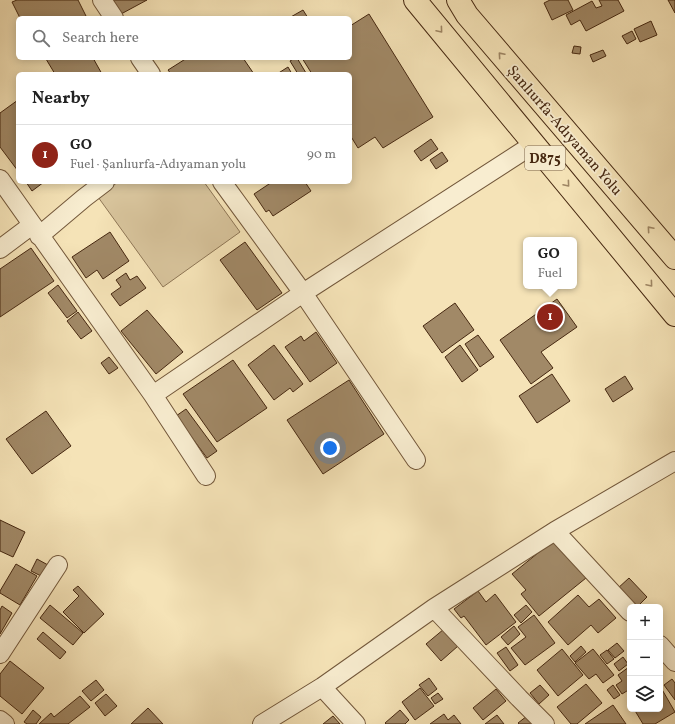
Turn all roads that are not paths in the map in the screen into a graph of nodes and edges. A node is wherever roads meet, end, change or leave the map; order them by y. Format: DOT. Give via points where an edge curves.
graph roads {
  1 [pos="102,0"];
  2 [pos="415,0"];
  3 [pos="458,0"];
  4 [pos="113,16"];
  5 [pos="141,60"];
  6 [pos="150,72"];
  7 [pos="534,144"];
  8 [pos="0,179"];
  9 [pos="102,184"];
  10 [pos="223,184"];
  11 [pos="36,230"];
  12 [pos="0,249"];
  13 [pos="675,258"];
  14 [pos="304,293"];
  15 [pos="675,315"];
  16 [pos="153,395"];
  17 [pos="416,460"];
  18 [pos="675,461"];
  19 [pos="206,476"];
  20 [pos="555,531"];
  21 [pos="58,565"];
  22 [pos="434,608"];
  23 [pos="627,609"];
  24 [pos="663,648"];
  25 [pos="0,654"];
  26 [pos="675,662"];
  27 [pos="322,687"];
  28 [pos="0,720"];
  29 [pos="5,724"];
  30 [pos="262,724"];
  31 [pos="356,724"];
  32 [pos="545,724"];
  1 -- 4 [label="street"];
  2 -- 7 [label="highway, Şanlıurfa-Adıyaman Yolu / D875, one-way"];
  13 -- 3 [label="highway, Şanlıurfa-Adıyaman Yolu / D875, one-way" via="467,15"];
  5 -- 6 [label="street"];
  7 -- 14 [label="street"];
  7 -- 15 [label="highway, Şanlıurfa-Adıyaman Yolu / D875, one-way"];
  8 -- 11 [label="street"];
  9 -- 11 [label="street"];
  10 -- 14 [label="street"];
  11 -- 12 [label="street"];
  11 -- 16 [label="street"];
  14 -- 16 [label="street"];
  14 -- 17 [label="street"];
  16 -- 19 [label="street"];
  18 -- 20 [label="street"];
  20 -- 22 [label="street"];
  20 -- 23 [label="street"];
  21 -- 25 [label="street"];
  22 -- 27 [label="street"];
  22 -- 32 [label="street"];
  24 -- 26 [label="street"];
  27 -- 30 [label="street"];
  27 -- 31 [label="street"];
  28 -- 29 [label="street"];
}
